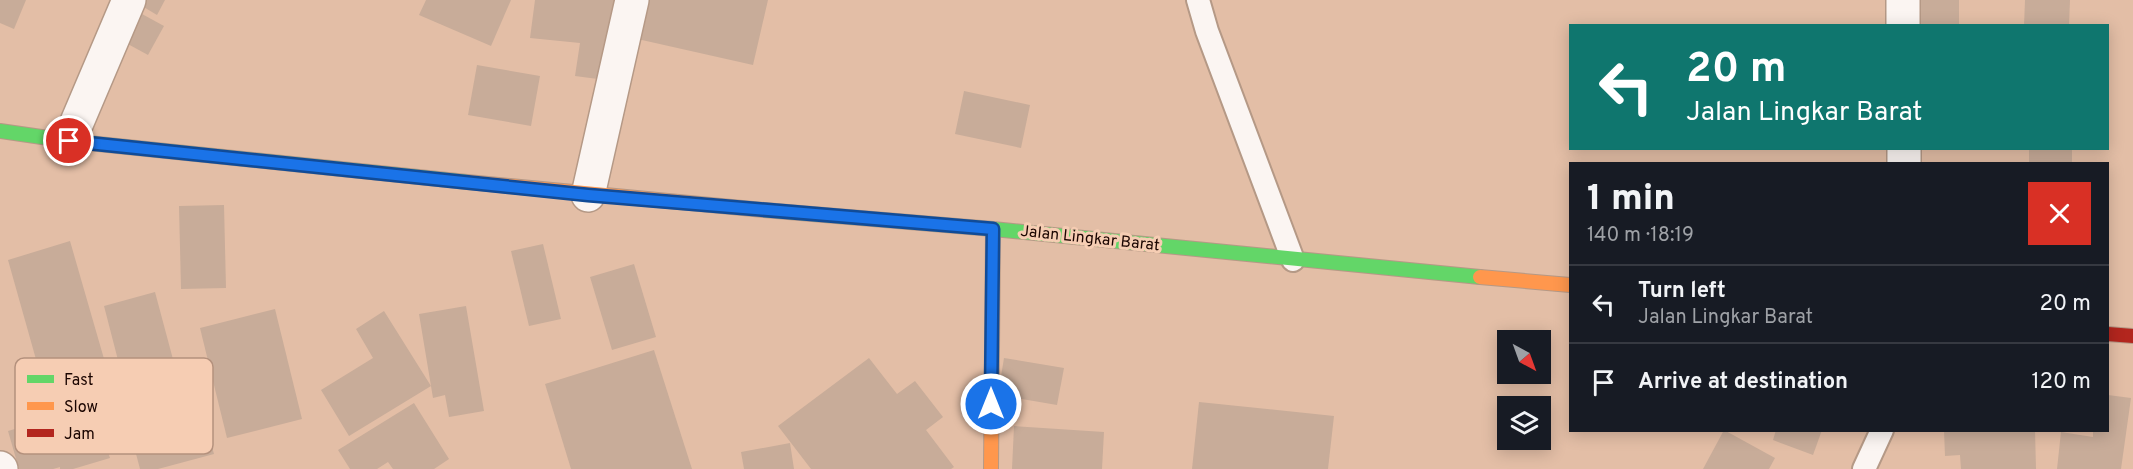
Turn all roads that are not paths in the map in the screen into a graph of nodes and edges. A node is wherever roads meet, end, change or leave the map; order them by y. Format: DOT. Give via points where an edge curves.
graph roads {
  1 [pos="129,0"];
  2 [pos="632,0"];
  3 [pos="1198,0"];
  4 [pos="1903,0"];
  5 [pos="1903,24"];
  6 [pos="0,131"];
  7 [pos="69,141"];
  8 [pos="588,195"];
  9 [pos="993,229"];
  10 [pos="1293,260"];
  11 [pos="1569,285"];
  12 [pos="2109,334"];
  13 [pos="2133,336"];
  14 [pos="1881,432"];
  15 [pos="991,469"];
  16 [pos="1864,469"];
  1 -- 7 [label="street"];
  2 -- 8 [label="street"];
  3 -- 10 [label="lane"];
  4 -- 5 [label="street"];
  6 -- 7 [label="main road, Jalan Lingkar Barat"];
  7 -- 8 [label="main road, Jalan Lingkar Barat"];
  8 -- 9 [label="main road, Jalan Lingkar Barat"];
  9 -- 10 [label="main road, Jalan Lingkar Barat"];
  9 -- 15 [label="main road"];
  10 -- 11 [label="main road, Jalan Lingkar Barat"];
  12 -- 13 [label="main road"];
  14 -- 16 [label="lane"];
}
